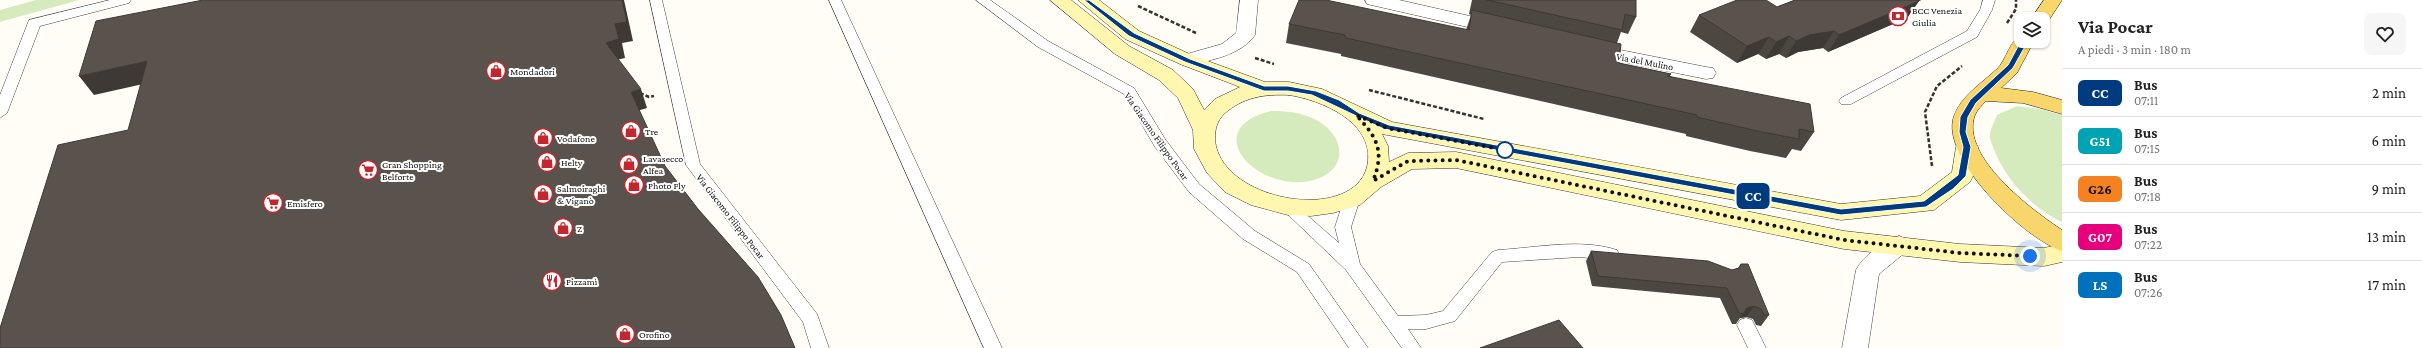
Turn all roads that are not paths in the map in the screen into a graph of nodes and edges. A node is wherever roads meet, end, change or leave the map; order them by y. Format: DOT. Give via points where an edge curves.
graph roads {
  1 [pos="125,0"];
  2 [pos="656,0"];
  3 [pos="835,0"];
  4 [pos="982,0"];
  5 [pos="1059,0"];
  6 [pos="1087,0"];
  7 [pos="1249,0"];
  8 [pos="1374,0"];
  9 [pos="1989,0"];
  10 [pos="2053,0"];
  11 [pos="2045,12"];
  12 [pos="1519,33"];
  13 [pos="1572,45"];
  14 [pos="2020,48"];
  15 [pos="1187,60"];
  16 [pos="1706,73"];
  17 [pos="1264,89"];
  18 [pos="1983,94"];
  19 [pos="1846,101"];
  20 [pos="2062,106"];
  21 [pos="0,113"];
  22 [pos="1356,115"];
  23 [pos="1204,130"];
  24 [pos="1967,147"];
  25 [pos="1373,181"];
  26 [pos="1352,199"];
  27 [pos="1288,207"];
  28 [pos="2062,242"];
  29 [pos="1899,245"];
  30 [pos="2062,253"];
  31 [pos="1627,255"];
  32 [pos="1352,266"];
  33 [pos="1394,323"];
  34 [pos="1746,325"];
  35 [pos="820,348"];
  36 [pos="993,348"];
  37 [pos="1360,348"];
  38 [pos="1412,348"];
  39 [pos="1757,348"];
  40 [pos="1856,348"];
  1 -- 21 [label="lane" via="34,23"];
  2 -- 35 [label="lane, Via Giacomo Filippo Pocar" via="693,165 811,319"];
  3 -- 36 [label="lane"];
  4 -- 37 [label="lane, Via Giacomo Filippo Pocar" via="1043,44 1129,92 1160,143 1194,188 1250,235 1303,268"];
  5 -- 23 [label="main road" via="1122,50 1166,75 1186,94"];
  6 -- 15 [label="main road" via="1132,35"];
  7 -- 15 [label="street" via="1245,35 1229,48"];
  8 -- 12 [label="street"];
  9 -- 19 [label="lane" via="1972,34"];
  10 -- 11 [label="main road"];
  13 -- 16 [label="street, Via del Mulino" via="1648,63"];
  14 -- 18 [label="main road" via="2011,66"];
  15 -- 17 [label="main road"];
  17 -- 22 [label="main road" via="1288,88 1313,93 1336,102"];
  17 -- 23 [label="main road" via="1242,93 1225,102 1212,114"];
  18 -- 20 [label="main road" via="2010,94 2046,100"];
  18 -- 24 [label="main road" via="1973,102 1964,117 1962,132"];
  22 -- 24 [label="main road" via="1387,128 1841,212 1926,204 1962,176"];
  22 -- 25 [label="main road" via="1371,130 1379,147 1380,165"];
  23 -- 27 [label="main road" via="1205,149 1215,168 1233,186 1258,199"];
  24 -- 28 [label="main road" via="1984,174 2007,201"];
  25 -- 26 [label="main road"];
  25 -- 29 [label="main road" via="1408,161 1456,160 1844,240"];
  26 -- 27 [label="main road" via="1311,208"];
  26 -- 32 [label="lane" via="1344,227"];
  27 -- 32 [label="lane"];
  29 -- 30 [label="main road" via="1960,253 2044,257"];
  29 -- 40 [label="street" via="1868,270"];
  31 -- 33 [label="lane" via="1580,251 1498,256 1449,316 1426,322"];
  32 -- 33 [label="lane"];
  33 -- 38 [label="lane"];
  34 -- 39 [label="lane"];
}
